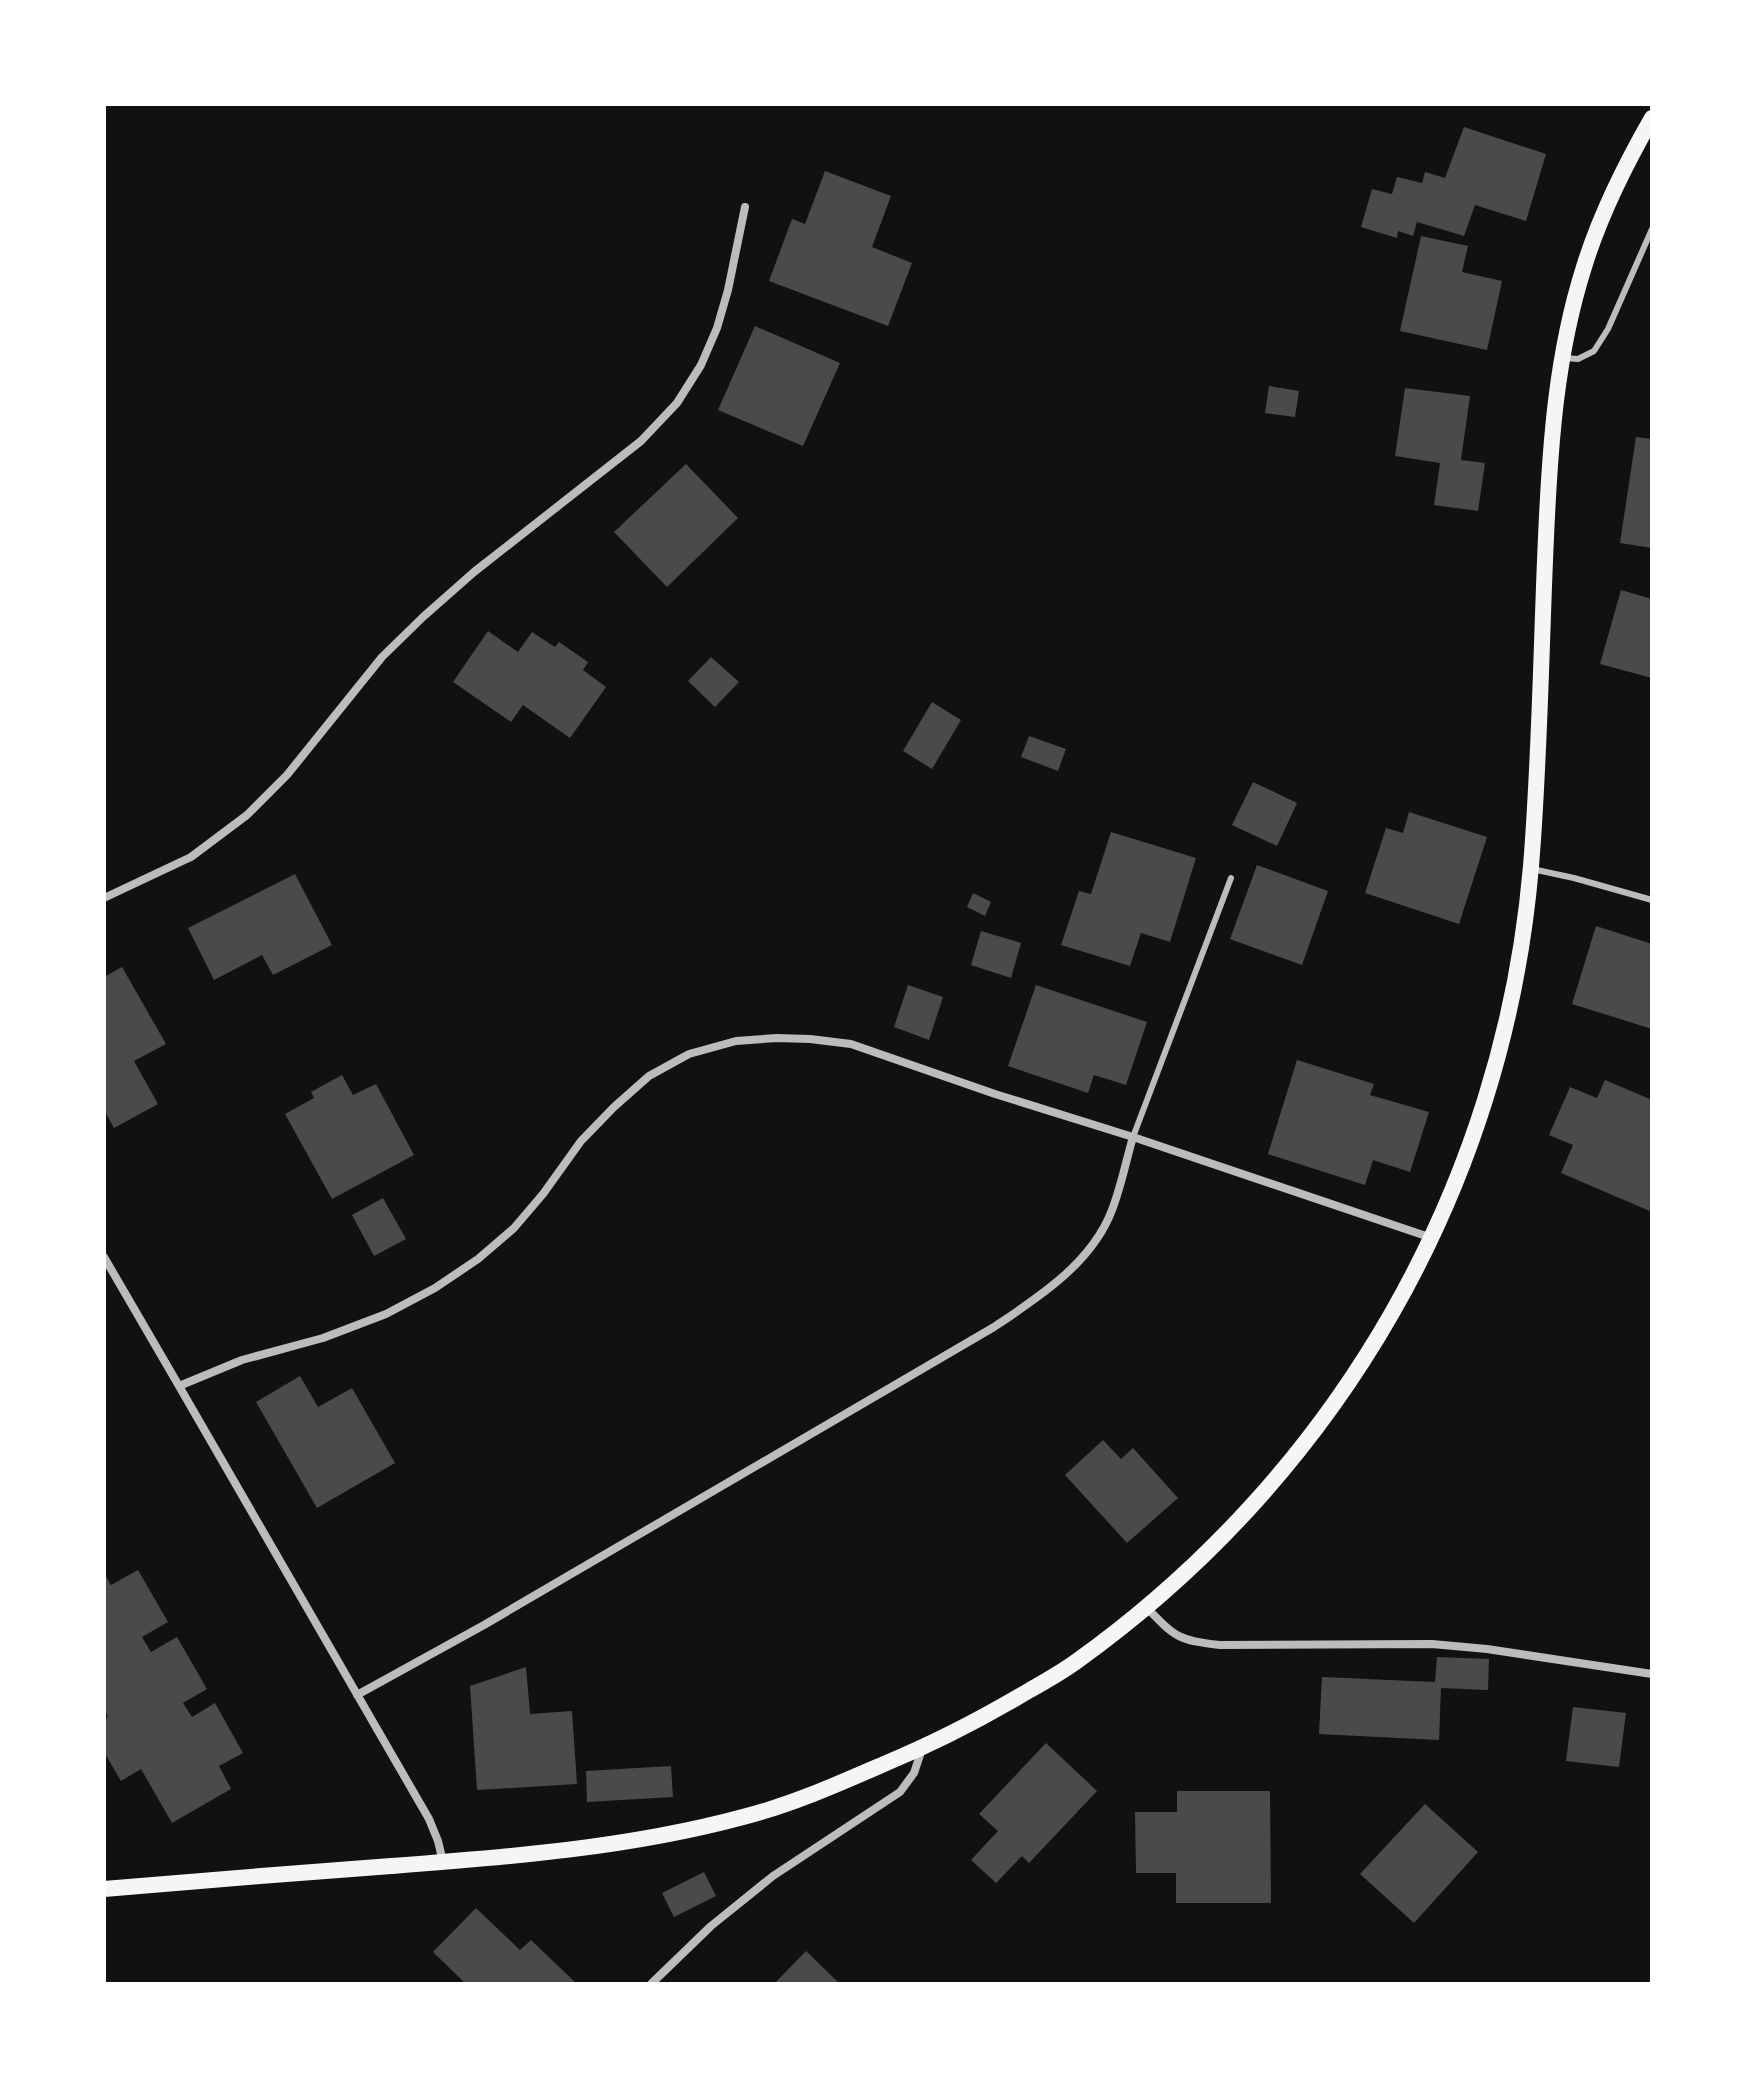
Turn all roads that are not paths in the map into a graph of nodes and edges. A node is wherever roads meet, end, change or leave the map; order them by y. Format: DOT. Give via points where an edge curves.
graph roads {
  1 [pos="1652,118"];
  2 [pos="745,207"];
  3 [pos="1652,229"];
  4 [pos="1562,358"];
  5 [pos="1531,868"];
  6 [pos="1231,878"];
  7 [pos="104,898"];
  8 [pos="1652,900"];
  9 [pos="1133,1137"];
  10 [pos="1432,1239"];
  11 [pos="104,1257"];
  12 [pos="179,1386"];
  13 [pos="1147,1608"];
  14 [pos="1652,1674"];
  15 [pos="357,1695"];
  16 [pos="923,1748"];
  17 [pos="443,1862"];
  18 [pos="104,1889"];
  19 [pos="651,1984"];
  1 -- 4 [label="main road" via="1605,209 1585,262"];
  2 -- 7 [label="street" via="717,328 677,403 641,441 423,617 382,657 287,775 247,815 191,857"];
  3 -- 4 [label="lane" via="1594,351 1578,359"];
  4 -- 5 [label="main road" via="1548,475"];
  5 -- 8 [label="lane"];
  5 -- 10 [label="main road" via="1522,953 1492,1083"];
  6 -- 9 [label="lane"];
  9 -- 10 [label="street"];
  9 -- 12 [label="street" via="851,1044 777,1038 736,1041 689,1054 649,1076 581,1141 514,1228 435,1288 386,1314"];
  9 -- 15 [label="street" via="1112,1211 1098,1239 1039,1297"];
  10 -- 13 [label="main road" via="1360,1368 1317,1428 1265,1492"];
  11 -- 12 [label="street"];
  12 -- 15 [label="street"];
  13 -- 14 [label="street" via="1173,1634 1192,1642 1432,1644"];
  13 -- 16 [label="main road" via="1072,1665"];
  15 -- 17 [label="street" via="429,1819"];
  16 -- 17 [label="main road" via="751,1816 680,1833 610,1846"];
  16 -- 19 [label="street" via="900,1792 773,1876"];
  17 -- 18 [label="main road"];
}
